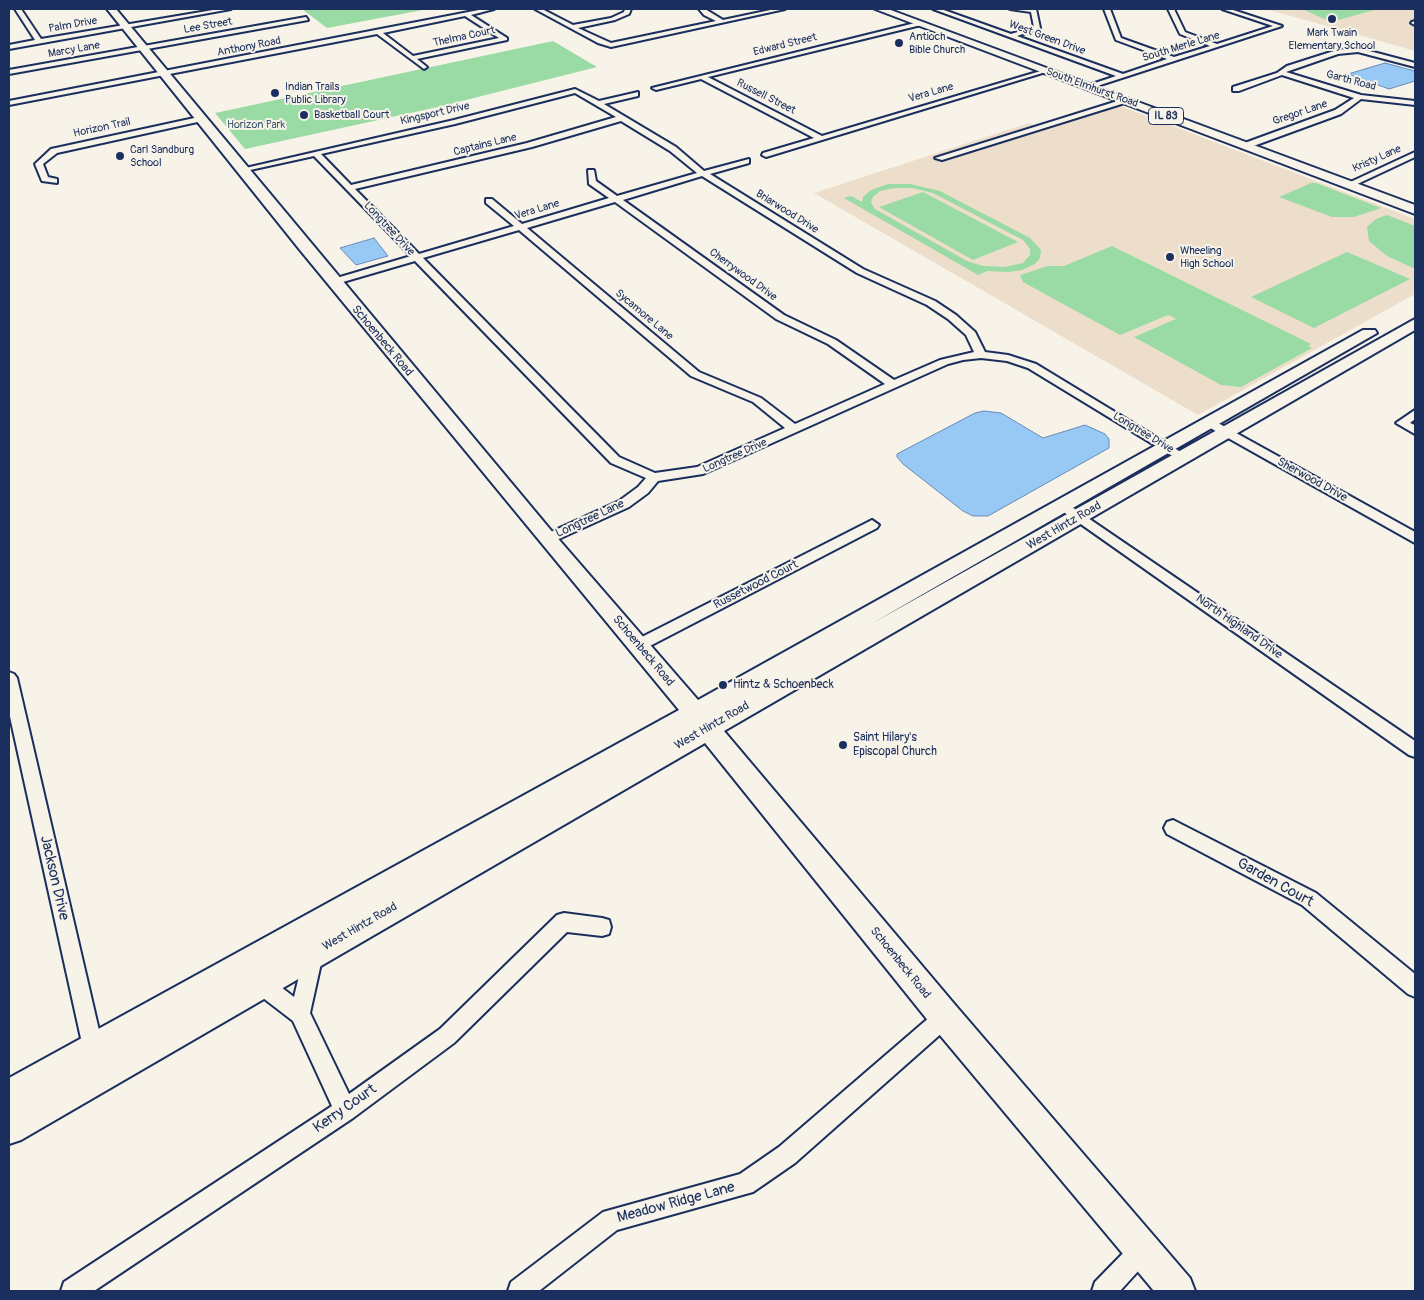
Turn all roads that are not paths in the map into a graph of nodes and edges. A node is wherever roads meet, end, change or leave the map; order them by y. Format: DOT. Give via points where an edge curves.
graph roads {
  1 [pos="18,9"];
  2 [pos="111,9"];
  3 [pos="228,9"];
  4 [pos="492,9"];
  5 [pos="538,9"];
  6 [pos="628,9"];
  7 [pos="702,9"];
  8 [pos="782,9"];
  9 [pos="880,9"];
  10 [pos="936,9"];
  11 [pos="1014,9"];
  12 [pos="1033,9"];
  13 [pos="1107,9"];
  14 [pos="1171,9"];
  15 [pos="1225,9"];
  16 [pos="210,10"];
  17 [pos="466,14"];
  18 [pos="306,19"];
  19 [pos="723,22"];
  20 [pos="919,24"];
  21 [pos="126,26"];
  22 [pos="573,27"];
  23 [pos="376,31"];
  24 [pos="1011,36"];
  25 [pos="39,41"];
  26 [pos="9,46"];
  27 [pos="1217,46"];
  28 [pos="143,48"];
  29 [pos="412,58"];
  30 [pos="1174,60"];
  31 [pos="1415,66"];
  32 [pos="424,67"];
  33 [pos="1046,71"];
  34 [pos="9,72"];
  35 [pos="1282,72"];
  36 [pos="164,73"];
  37 [pos="1123,76"];
  38 [pos="702,77"];
  39 [pos="1088,87"];
  40 [pos="656,88"];
  41 [pos="1236,89"];
  42 [pos="576,91"];
  43 [pos="635,94"];
  44 [pos="1360,97"];
  45 [pos="1127,101"];
  46 [pos="1415,102"];
  47 [pos="9,103"];
  48 [pos="598,103"];
  49 [pos="622,118"];
  50 [pos="199,119"];
  51 [pos="820,138"];
  52 [pos="1245,146"];
  53 [pos="315,152"];
  54 [pos="1415,154"];
  55 [pos="766,155"];
  56 [pos="939,158"];
  57 [pos="746,161"];
  58 [pos="242,170"];
  59 [pos="592,172"];
  60 [pos="703,173"];
  61 [pos="54,181"];
  62 [pos="1348,185"];
  63 [pos="351,188"];
  64 [pos="615,199"];
  65 [pos="489,201"];
  66 [pos="1415,210"];
  67 [pos="521,227"];
  68 [pos="416,258"];
  69 [pos="333,282"];
  70 [pos="1415,308"];
  71 [pos="1415,324"];
  72 [pos="981,355"];
  73 [pos="894,385"];
  74 [pos="1415,414"];
  75 [pos="1210,422"];
  76 [pos="794,430"];
  77 [pos="1415,430"];
  78 [pos="1227,432"];
  79 [pos="1166,446"];
  80 [pos="1183,457"];
  81 [pos="654,477"];
  82 [pos="1071,511"];
  83 [pos="872,525"];
  84 [pos="1415,538"];
  85 [pos="547,539"];
  86 [pos="639,645"];
  87 [pos="9,678"];
  88 [pos="702,721"];
  89 [pos="1415,750"];
  90 [pos="1173,828"];
  91 [pos="602,927"];
  92 [pos="313,954"];
  93 [pos="260,984"];
  94 [pos="1415,987"];
  95 [pos="300,1014"];
  96 [pos="944,1018"];
  97 [pos="96,1063"];
  98 [pos="9,1095"];
  99 [pos="345,1110"];
  100 [pos="9,1128"];
  101 [pos="1142,1250"];
  102 [pos="73,1291"];
  103 [pos="520,1291"];
  104 [pos="1104,1291"];
  105 [pos="1177,1291"];
  1 -- 25 [label="street"];
  2 -- 21 [label="main road, Schoenbeck Road"];
  3 -- 16 [label="street, Palm Drive"];
  4 -- 17 [label="street, Anthony Road"];
  5 -- 22 [label="street"];
  6 -- 22 [label="street" via="627,13 613,19"];
  7 -- 19 [label="street"];
  8 -- 19 [label="street"];
  9 -- 20 [label="main road, South Elmhurst Road / IL 83"];
  10 -- 24 [label="street, West Green Drive"];
  11 -- 12 [label="street"];
  12 -- 24 [label="street" via="1036,28"];
  13 -- 30 [label="street" via="1118,39"];
  14 -- 27 [label="street" via="1182,33"];
  15 -- 27 [label="street, South Merle Lane" via="1279,26"];
  16 -- 21 [label="street, Palm Drive"];
  17 -- 23 [label="street, Anthony Road"];
  17 -- 29 [label="street, Thelma Court" via="505,39"];
  18 -- 28 [label="street, Lee Street"];
  19 -- 22 [label="street" via="611,45"];
  20 -- 33 [label="main road, South Elmhurst Road / IL 83"];
  20 -- 38 [label="street, Edward Street"];
  21 -- 25 [label="street, Palm Drive"];
  21 -- 28 [label="main road, Schoenbeck Road"];
  23 -- 29 [label="street"];
  23 -- 36 [label="street, Anthony Road"];
  24 -- 37 [label="street, West Green Drive"];
  25 -- 26 [label="street, Palm Drive"];
  27 -- 30 [label="street, South Merle Lane"];
  28 -- 34 [label="street, Marcy Lane"];
  28 -- 36 [label="main road, Schoenbeck Road"];
  29 -- 32 [label="street"];
  30 -- 37 [label="street, South Merle Lane"];
  31 -- 35 [label="street" via="1358,50 1330,53"];
  33 -- 39 [label="main road, South Elmhurst Road / IL 83"];
  33 -- 51 [label="street, Vera Lane"];
  35 -- 41 [label="street"];
  35 -- 44 [label="street, Garth Road"];
  36 -- 47 [label="street, Anthony Road"];
  36 -- 50 [label="main road, Schoenbeck Road"];
  37 -- 39 [label="street, South Merle Lane"];
  38 -- 40 [label="street, Edward Street"];
  38 -- 51 [label="street, Russell Street"];
  39 -- 45 [label="main road, South Elmhurst Road / IL 83"];
  42 -- 48 [label="street, Briarwood Drive"];
  42 -- 53 [label="street, Kingsport Drive" via="455,122"];
  43 -- 48 [label="street"];
  44 -- 46 [label="street, Garth Road"];
  44 -- 52 [label="street, Gregor Lane" via="1338,112"];
  45 -- 52 [label="main road, South Elmhurst Road / IL 83"];
  45 -- 56 [label="street"];
  48 -- 49 [label="street, Briarwood Drive"];
  49 -- 60 [label="street, Briarwood Drive" via="673,149"];
  49 -- 63 [label="street, Captains Lane" via="529,145"];
  50 -- 58 [label="main road, Schoenbeck Road"];
  50 -- 61 [label="street, Horizon Trail" via="54,151 39,164 45,179"];
  51 -- 55 [label="street, Vera Lane"];
  52 -- 62 [label="main road, South Elmhurst Road / IL 83"];
  53 -- 58 [label="street, Kingsport Drive"];
  53 -- 63 [label="street, Longtree Drive"];
  54 -- 62 [label="street, Kristy Lane"];
  57 -- 60 [label="street, Vera Lane"];
  58 -- 69 [label="main road, Schoenbeck Road"];
  59 -- 64 [label="street, Cherrywood Drive" via="592,182"];
  60 -- 64 [label="street, Vera Lane"];
  60 -- 72 [label="street, Briarwood Drive" via="860,271 930,303 952,317 971,334"];
  62 -- 66 [label="main road, South Elmhurst Road / IL 83"];
  63 -- 68 [label="street, Longtree Drive"];
  64 -- 67 [label="street, Vera Lane"];
  64 -- 73 [label="street, Cherrywood Drive" via="780,317 832,342"];
  65 -- 67 [label="street, Sycamore Lane"];
  67 -- 68 [label="street, Vera Lane"];
  67 -- 76 [label="street, Sycamore Lane" via="694,374 757,400"];
  68 -- 69 [label="street, Vera Lane"];
  68 -- 81 [label="street, Longtree Drive" via="615,460"];
  69 -- 85 [label="main road, Schoenbeck Road"];
  70 -- 75 [label="main road, West Hintz Road"];
  71 -- 78 [label="main road, West Hintz Road"];
  72 -- 73 [label="street, Longtree Drive" via="944,362"];
  72 -- 79 [label="street, Longtree Drive" via="1008,358 1032,366"];
  73 -- 76 [label="street, Longtree Drive"];
  74 -- 77 [label="street" via="1402,423"];
  75 -- 78 [label="street, Sherwood Drive"];
  75 -- 79 [label="main road, West Hintz Road"];
  76 -- 81 [label="street, Longtree Drive" via="699,471"];
  78 -- 80 [label="main road, West Hintz Road"];
  78 -- 84 [label="street, Sherwood Drive"];
  79 -- 80 [label="street, Longtree Drive"];
  79 -- 82 [label="main road, West Hintz Road"];
  80 -- 82 [label="main road, West Hintz Road"];
  81 -- 85 [label="street, Longtree Lane" via="624,504"];
  82 -- 88 [label="main road, West Hintz Road"];
  82 -- 89 [label="street, North Highland Drive"];
  83 -- 86 [label="street, Russetwood Court"];
  85 -- 86 [label="main road, Schoenbeck Road"];
  86 -- 88 [label="main road, Schoenbeck Road"];
  87 -- 97 [label="street, Jackson Drive"];
  88 -- 92 [label="main road, West Hintz Road"];
  88 -- 96 [label="main road, Schoenbeck Road"];
  88 -- 97 [label="main road, West Hintz Road" via="528,804"];
  90 -- 94 [label="street, Garden Court" via="1309,899"];
  91 -- 99 [label="street, Kerry Court" via="564,922 447,1036"];
  92 -- 93 [label="main road, West Hintz Road"];
  92 -- 95 [label="street"];
  93 -- 95 [label="street"];
  93 -- 97 [label="main road, West Hintz Road"];
  95 -- 99 [label="street"];
  96 -- 101 [label="main road, Schoenbeck Road"];
  96 -- 103 [label="street, Meadow Ridge Lane" via="787,1155 745,1184 611,1220"];
  97 -- 98 [label="main road, West Hintz Road"];
  97 -- 100 [label="main road, West Hintz Road"];
  99 -- 102 [label="street, Kerry Court"];
  101 -- 104 [label="street"];
  101 -- 105 [label="main road, Schoenbeck Road"];
}
